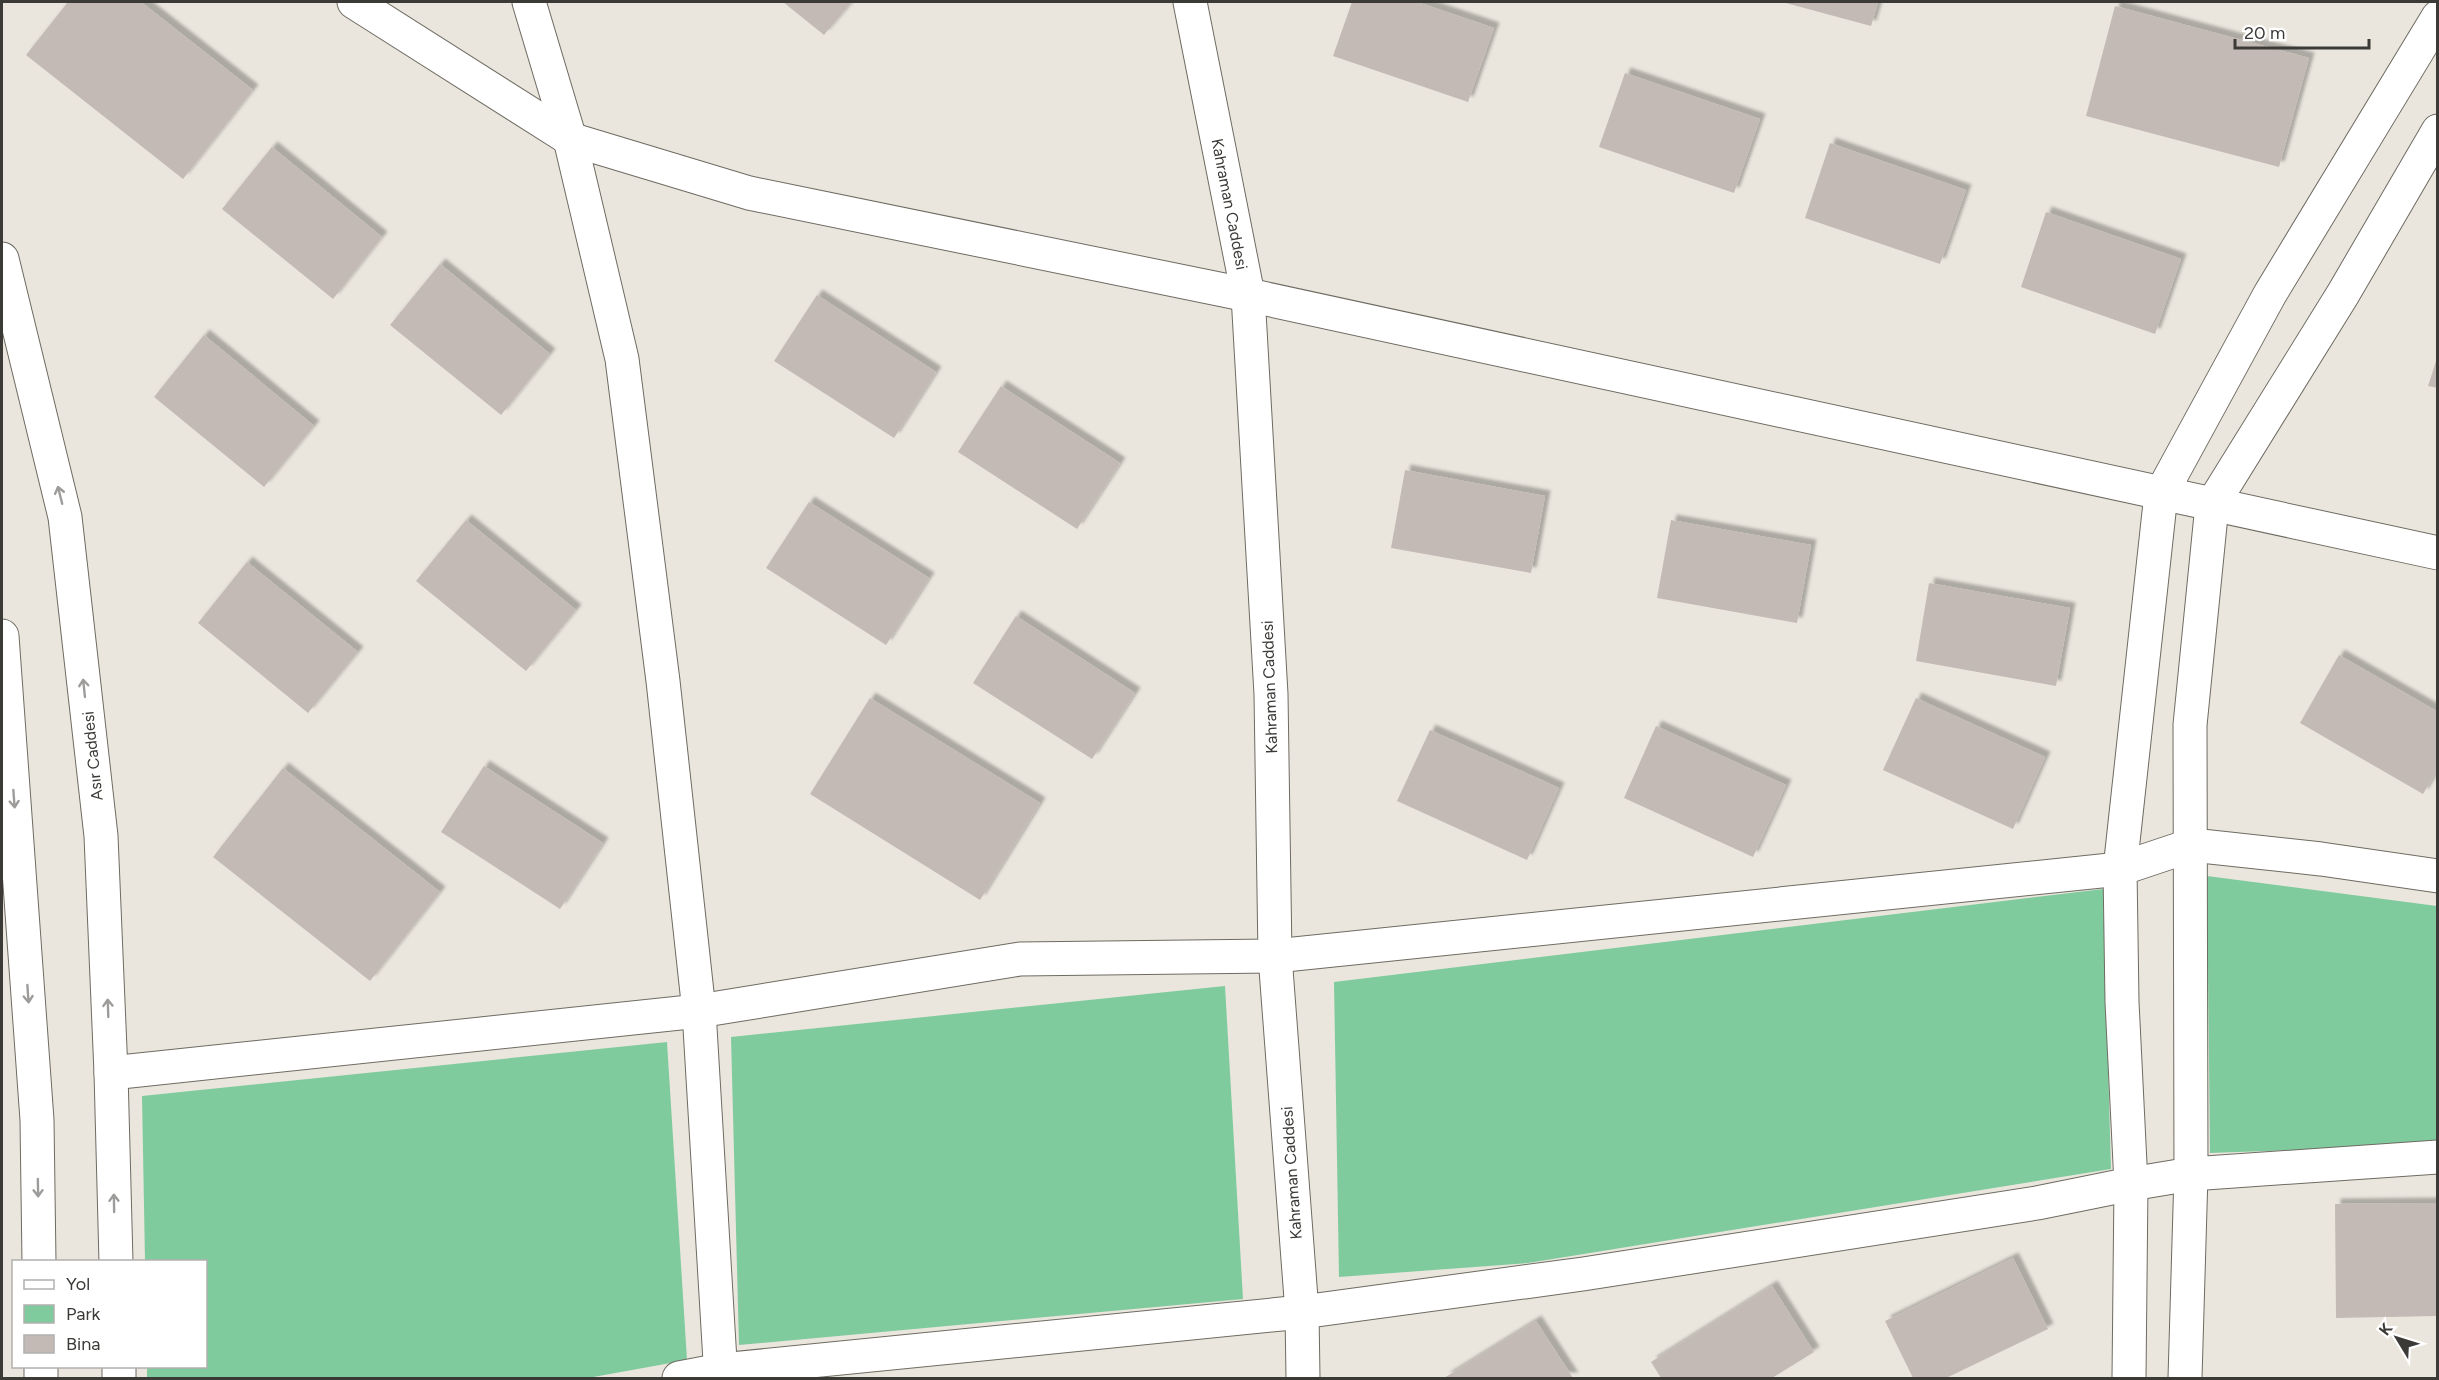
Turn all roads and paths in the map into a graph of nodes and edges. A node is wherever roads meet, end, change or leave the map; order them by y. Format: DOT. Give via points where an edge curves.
graph roads {
  1 [pos="354,2"];
  2 [pos="529,2"];
  3 [pos="1190,2"];
  4 [pos="2438,17"];
  5 [pos="2438,131"];
  6 [pos="570,139"];
  7 [pos="2,259"];
  8 [pos="1248,294"];
  9 [pos="2161,494"];
  10 [pos="2212,505"];
  11 [pos="2438,553"];
  12 [pos="2,636"];
  13 [pos="2192,845"];
  14 [pos="2120,869"];
  15 [pos="2438,876"];
  16 [pos="1275,956"];
  17 [pos="699,1011"];
  18 [pos="111,1073"];
  19 [pos="2438,1157"];
  20 [pos="2191,1174"];
  21 [pos="2131,1184"];
  22 [pos="39,1260"];
  23 [pos="116,1260"];
  24 [pos="1302,1312"];
  25 [pos="721,1374"];
  26 [pos="679,1378"];
  27 [pos="1303,1378"];
  28 [pos="2129,1378"];
  29 [pos="2185,1378"];
  1 -- 6 [label="street"];
  2 -- 6 [label="street"];
  3 -- 8 [label="street, Kahraman Caddesi"];
  4 -- 9 [label="street" via="2270,294"];
  5 -- 10 [label="street"];
  6 -- 8 [label="street" via="749,193"];
  6 -- 17 [label="street" via="622,359"];
  18 -- 7 [label="street, Asır Caddesi, one-way" via="101,836 65,518"];
  8 -- 9 [label="street"];
  8 -- 16 [label="street, Kahraman Caddesi" via="1271,694"];
  9 -- 10 [label="street"];
  9 -- 14 [label="street"];
  10 -- 11 [label="street"];
  10 -- 13 [label="street" via="2190,724"];
  12 -- 22 [label="street, one-way" via="37,1120"];
  13 -- 14 [label="street"];
  13 -- 15 [label="street"];
  13 -- 20 [label="street"];
  14 -- 16 [label="street"];
  14 -- 21 [label="street"];
  16 -- 17 [label="street" via="1020,959"];
  16 -- 24 [label="street, Kahraman Caddesi"];
  17 -- 18 [label="street"];
  17 -- 25 [label="street"];
  23 -- 18 [label="street, Asır Caddesi, one-way"];
  19 -- 20 [label="street"];
  20 -- 21 [label="street"];
  20 -- 29 [label="street"];
  21 -- 24 [label="street" via="2037,1203 1688,1258"];
  21 -- 28 [label="street"];
  24 -- 25 [label="street"];
  24 -- 27 [label="street, Kahraman Caddesi"];
  25 -- 26 [label="street"];
}
